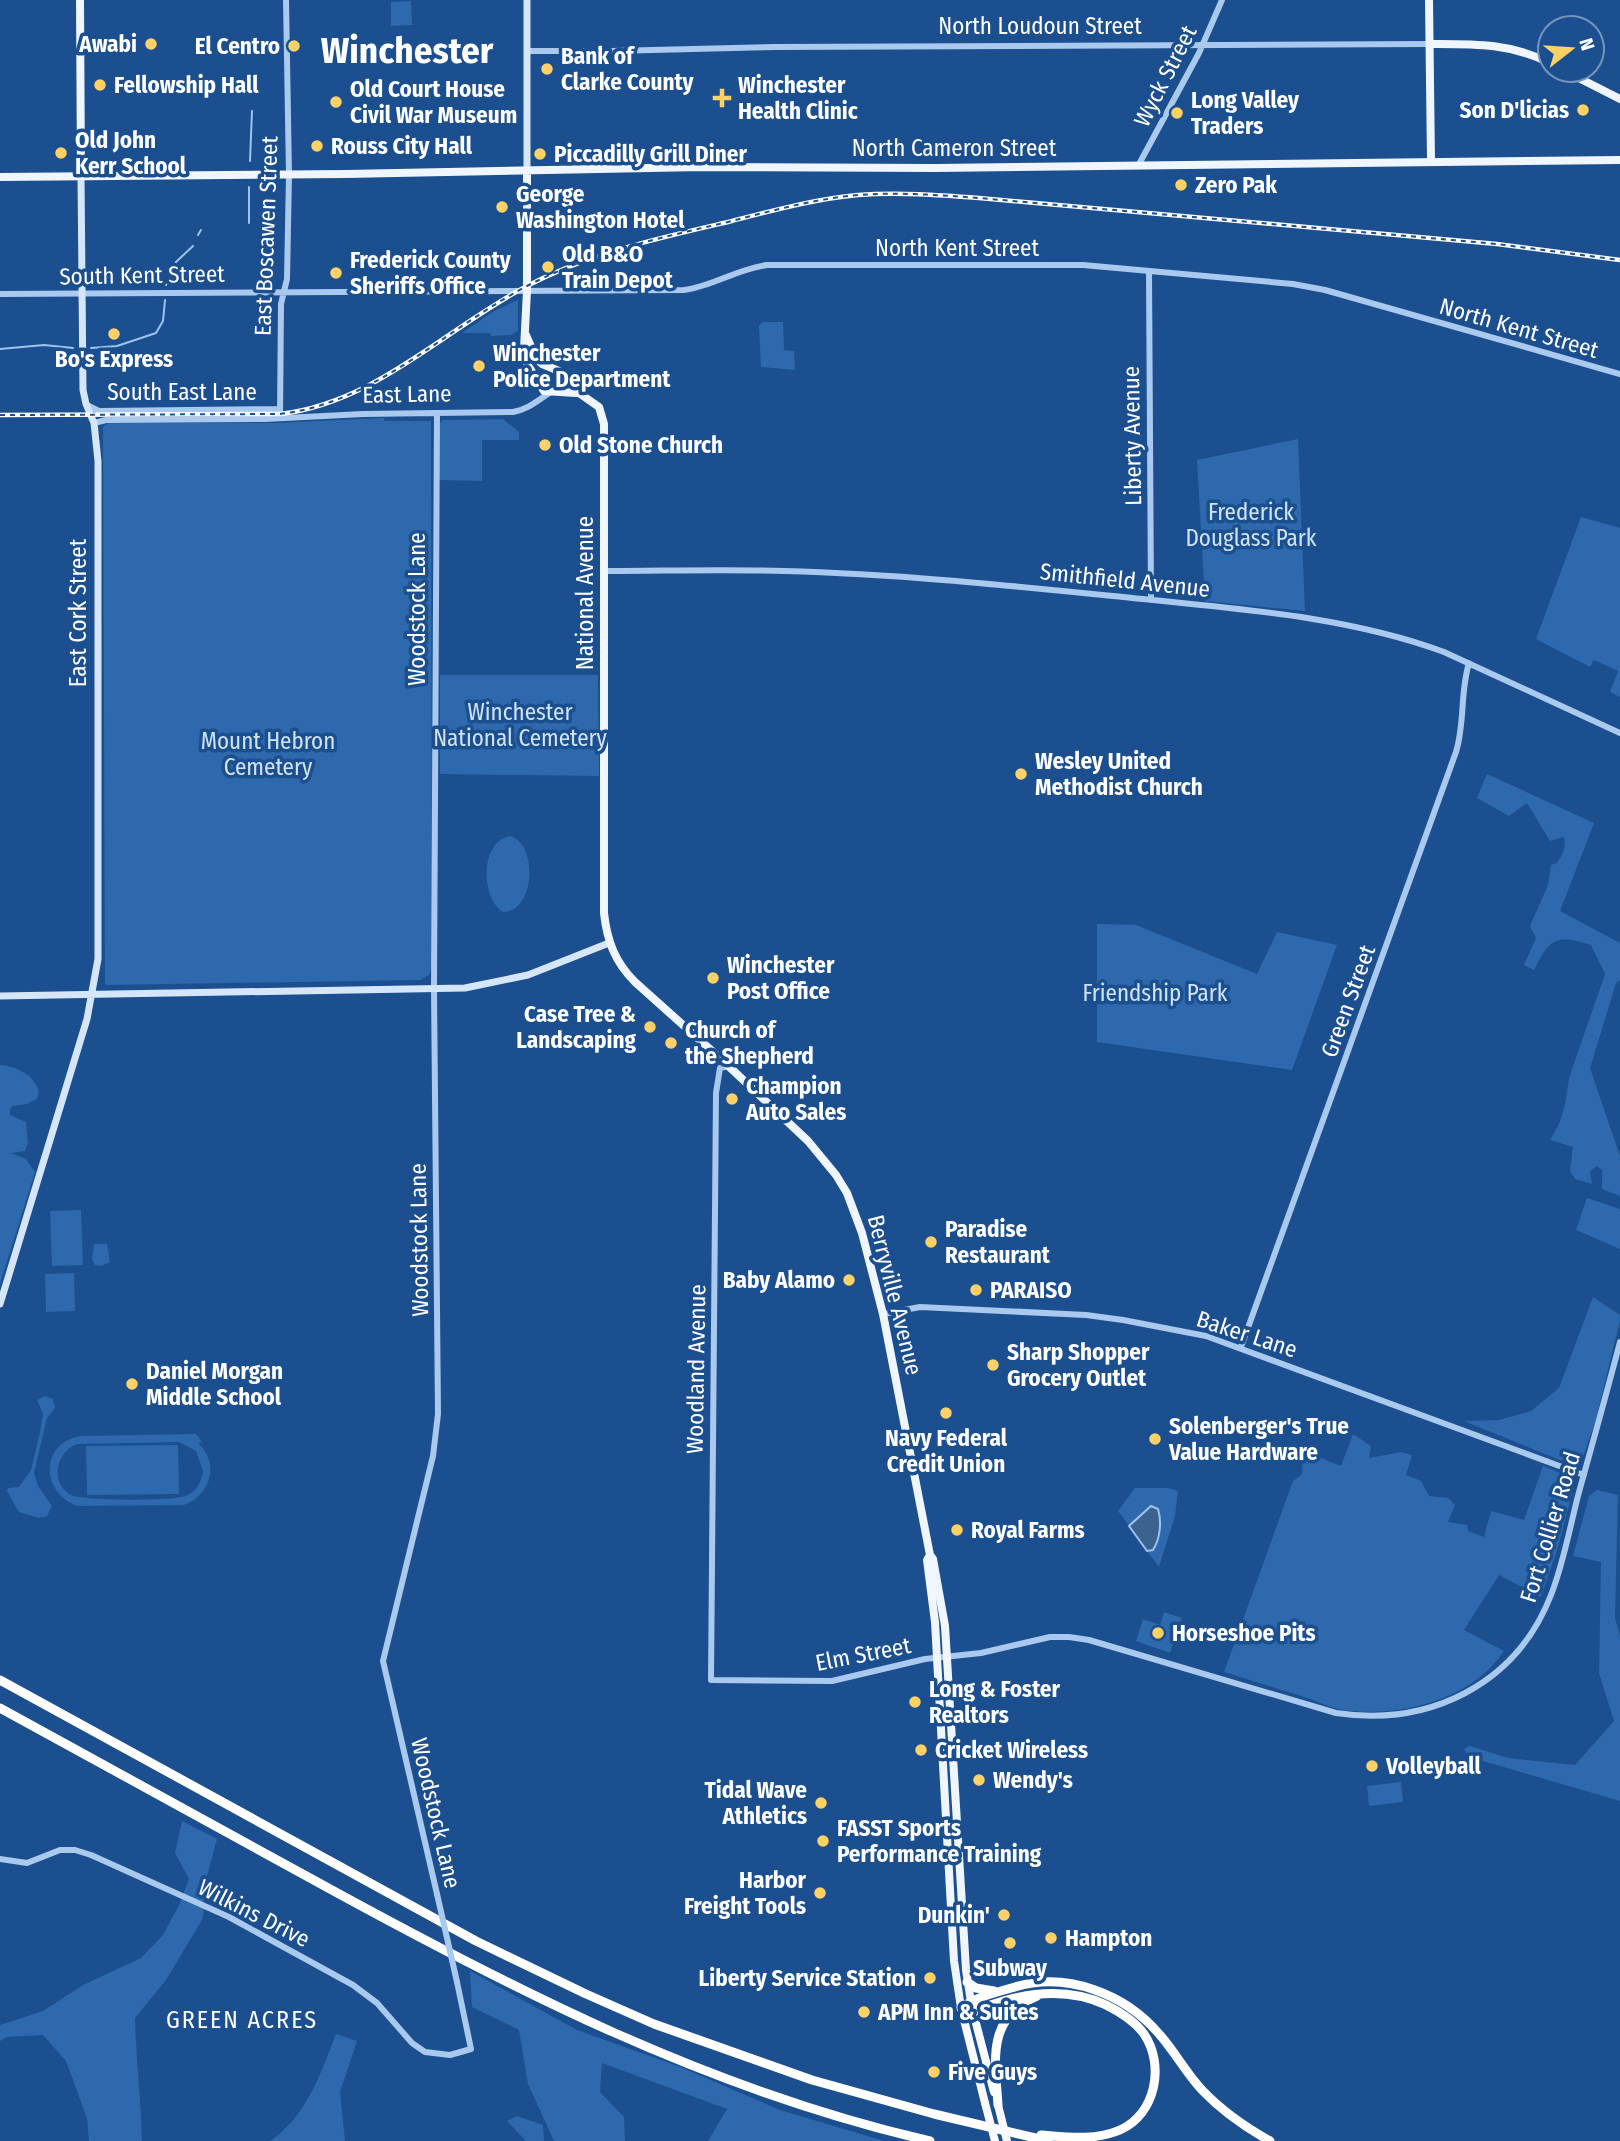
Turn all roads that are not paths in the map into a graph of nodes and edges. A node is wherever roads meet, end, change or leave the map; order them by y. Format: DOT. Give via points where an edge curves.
graph roads {
  1 [pos="80,0"];
  2 [pos="286,0"];
  3 [pos="527,0"];
  4 [pos="1222,0"];
  5 [pos="1429,0"];
  6 [pos="1203,44"];
  7 [pos="1430,44"];
  8 [pos="527,51"];
  9 [pos="1536,56"];
  10 [pos="1591,84"];
  11 [pos="1620,99"];
  12 [pos="1620,160"];
  13 [pos="1432,161"];
  14 [pos="1138,166"];
  15 [pos="527,171"];
  16 [pos="289,175"];
  17 [pos="81,176"];
  18 [pos="0,177"];
  19 [pos="1149,271"];
  20 [pos="527,290"];
  21 [pos="284,292"];
  22 [pos="0,294"];
  23 [pos="83,294"];
  24 [pos="526,335"];
  25 [pos="549,367"];
  26 [pos="1620,374"];
  27 [pos="562,377"];
  28 [pos="539,383"];
  29 [pos="554,391"];
  30 [pos="579,393"];
  31 [pos="86,404"];
  32 [pos="534,404"];
  33 [pos="280,409"];
  34 [pos="437,413"];
  35 [pos="280,418"];
  36 [pos="94,423"];
  37 [pos="604,571"];
  38 [pos="1151,600"];
  39 [pos="1469,663"];
  40 [pos="1620,733"];
  41 [pos="609,943"];
  42 [pos="622,968"];
  43 [pos="434,989"];
  44 [pos="0,996"];
  45 [pos="92,996"];
  46 [pos="729,1066"];
  47 [pos="0,1304"];
  48 [pos="883,1314"];
  49 [pos="1620,1342"];
  50 [pos="1241,1347"];
  51 [pos="1584,1475"];
  52 [pos="930,1555"];
  53 [pos="948,1657"];
  54 [pos="937,1659"];
  55 [pos="711,1680"];
  56 [pos="0,1681"];
  57 [pos="0,1708"];
  58 [pos="0,1859"];
  59 [pos="952,1925"];
  60 [pos="963,1925"];
  61 [pos="967,1982"];
  62 [pos="1007,1989"];
  63 [pos="1044,1993"];
  64 [pos="971,2006"];
  65 [pos="961,2008"];
  66 [pos="471,2049"];
  67 [pos="998,2105"];
  68 [pos="980,2126"];
  69 [pos="1004,2129"];
  70 [pos="930,2141"];
  71 [pos="995,2141"];
  72 [pos="1007,2141"];
  73 [pos="1048,2141"];
  74 [pos="1270,2141"];
  1 -- 17 [label="main road, East Cork Street"];
  2 -- 16 [label="street, East Boscawen Street"];
  3 -- 8 [label="main road"];
  4 -- 6 [label="street, Wyck Street"];
  5 -- 7 [label="main road"];
  6 -- 7 [label="street, North Loudoun Street"];
  6 -- 8 [label="street, North Loudoun Street"];
  6 -- 14 [label="street, Wyck Street"];
  7 -- 9 [label="main road, North Loudoun Street" via="1502,46"];
  7 -- 13 [label="main road"];
  8 -- 15 [label="main road"];
  10 -- 11 [label="main road"];
  12 -- 13 [label="main road, North Cameron Street"];
  13 -- 14 [label="main road, North Cameron Street"];
  14 -- 15 [label="main road, North Cameron Street"];
  15 -- 16 [label="main road, North Cameron Street"];
  15 -- 20 [label="main road"];
  16 -- 17 [label="main road, North Cameron Street"];
  16 -- 21 [label="street, East Boscawen Street"];
  17 -- 18 [label="main road, North Cameron Street"];
  17 -- 23 [label="main road, East Cork Street"];
  19 -- 20 [label="street, North Kent Street" via="1083,265 767,265 739,270 694,289"];
  19 -- 26 [label="street, North Kent Street" via="1309,287"];
  19 -- 38 [label="street, Liberty Avenue"];
  20 -- 21 [label="street, North Kent Street"];
  20 -- 24 [label="main road"];
  21 -- 23 [label="street, South Kent Street"];
  21 -- 33 [label="street, East Boscawen Street"];
  22 -- 23 [label="street, South Kent Street"];
  23 -- 31 [label="main road, East Cork Street"];
  24 -- 25 [label="main road" via="536,358"];
  24 -- 28 [label="main road" via="524,357"];
  25 -- 27 [label="main road"];
  25 -- 28 [label="main road" via="542,370"];
  27 -- 29 [label="main road"];
  27 -- 30 [label="main road"];
  28 -- 29 [label="main road" via="544,391"];
  28 -- 32 [label="street"];
  29 -- 30 [label="main road"];
  29 -- 32 [label="street, East Lane"];
  30 -- 37 [label="main road, National Avenue" via="598,407 604,424"];
  31 -- 33 [label="street, South East Lane" via="99,411"];
  31 -- 36 [label="main road, East Cork Street"];
  32 -- 34 [label="street, East Lane" via="513,411"];
  33 -- 35 [label="street, East Boscawen Street"];
  34 -- 35 [label="street, East Lane"];
  34 -- 43 [label="street, Woodstock Lane"];
  35 -- 36 [label="street, South East Lane"];
  36 -- 45 [label="main road, East Cork Street" via="98,461 99,947"];
  37 -- 38 [label="street, Smithfield Avenue" via="822,572"];
  37 -- 41 [label="main road, National Avenue" via="604,913"];
  38 -- 39 [label="street, Smithfield Avenue" via="1391,635"];
  39 -- 40 [label="street, Smithfield Avenue"];
  39 -- 50 [label="street, Green Street" via="1456,752"];
  41 -- 42 [label="main road, National Avenue"];
  41 -- 43 [label="main road" via="517,978"];
  42 -- 46 [label="main road, Berryville Avenue"];
  43 -- 45 [label="main road"];
  43 -- 66 [label="street, Woodstock Lane, bridge" via="437,1432 383,1661"];
  44 -- 45 [label="main road"];
  45 -- 47 [label="main road, East Cork Street"];
  46 -- 48 [label="main road, Berryville Avenue" via="808,1141 836,1175 858,1219"];
  46 -- 55 [label="street, Woodland Avenue" via="720,1068 716,1093"];
  48 -- 50 [label="street, Baker Lane" via="920,1307 1100,1317 1195,1333"];
  48 -- 52 [label="main road, Berryville Avenue"];
  49 -- 51 [label="street, Fort Collier Road"];
  50 -- 51 [label="street, Baker Lane"];
  51 -- 53 [label="street, Fort Collier Road" via="1555,1585 1529,1637 1478,1685 1418,1712 1375,1717 1336,1713 1072,1637 1050,1637"];
  52 -- 53 [label="main road, Berryville Avenue" via="942,1601"];
  52 -- 54 [label="main road, Berryville Avenue"];
  53 -- 54 [label="street, Fort Collier Road"];
  53 -- 60 [label="main road, Berryville Avenue"];
  54 -- 55 [label="street, Elm Street" via="824,1681"];
  54 -- 59 [label="main road, Berryville Avenue"];
  56 -- 68 [label="highway" via="476,1941 586,1994 654,2024 811,2080"];
  57 -- 70 [label="highway" via="554,2007 742,2084"];
  58 -- 66 [label="street, Wilkins Drive" via="27,1863 68,1849 90,1855 229,1917 353,1985 425,2052 450,2055"];
  59 -- 60 [label="main road"];
  59 -- 65 [label="main road, Berryville Avenue"];
  60 -- 61 [label="main road, Berryville Avenue"];
  61 -- 62 [label="highway" via="984,1990"];
  61 -- 64 [label="main road, Berryville Avenue"];
  62 -- 64 [label="highway"];
  62 -- 74 [label="highway" via="1057,1982 1098,1991 1121,2002 1150,2024 1213,2101"];
  63 -- 64 [label="highway"];
  63 -- 67 [label="highway" via="1018,2007 1000,2030 994,2059"];
  63 -- 69 [label="highway" via="1079,1995 1132,2020 1153,2053 1153,2092 1136,2118 1104,2135 1065,2137"];
  64 -- 65 [label="highway"];
  64 -- 67 [label="highway, Berryville Avenue"];
  65 -- 71 [label="highway, Berryville Avenue, bridge"];
  67 -- 69 [label="highway, bridge"];
  68 -- 69 [label="highway"];
  68 -- 73 [label="highway"];
  69 -- 72 [label="highway, bridge"];
}
